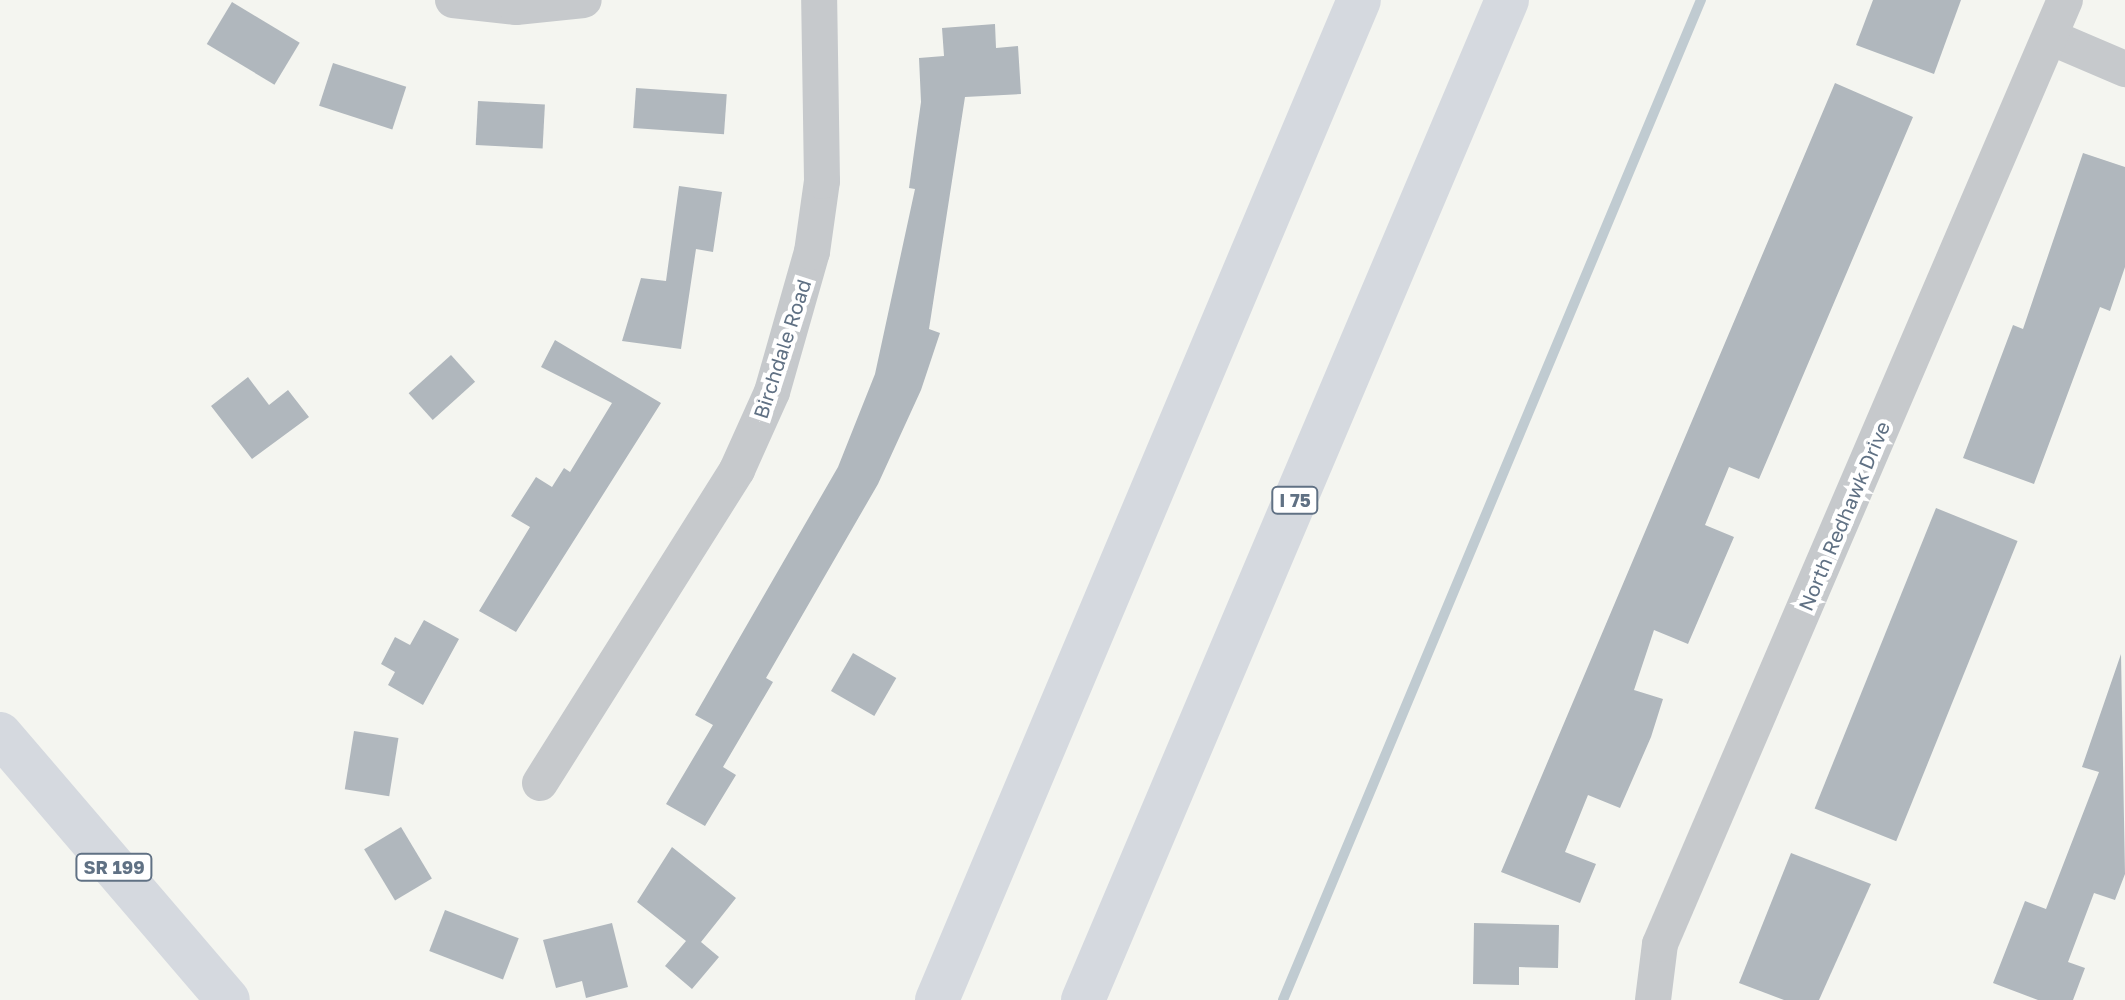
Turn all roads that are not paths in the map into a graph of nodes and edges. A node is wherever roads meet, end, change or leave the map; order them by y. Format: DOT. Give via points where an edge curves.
graph roads {
  1 [pos="453,0"];
  2 [pos="584,0"];
  3 [pos="819,0"];
  4 [pos="1359,0"];
  5 [pos="1507,0"];
  6 [pos="2065,0"];
  7 [pos="2050,37"];
  8 [pos="2125,69"];
  9 [pos="0,734"];
  10 [pos="540,783"];
  11 [pos="228,1000"];
  12 [pos="937,1000"];
  13 [pos="1083,1000"];
  14 [pos="1653,1000"];
  1 -- 2 [label="street" via="516,7"];
  3 -- 10 [label="street, Birchdale Road" via="822,181 812,252 772,392 737,470"];
  4 -- 12 [label="main road"];
  5 -- 13 [label="main road, I 75"];
  6 -- 7 [label="street, North Redhawk Drive"];
  7 -- 8 [label="street"];
  7 -- 14 [label="street, North Redhawk Drive" via="1660,944"];
  9 -- 11 [label="main road, SR 199"];
}
